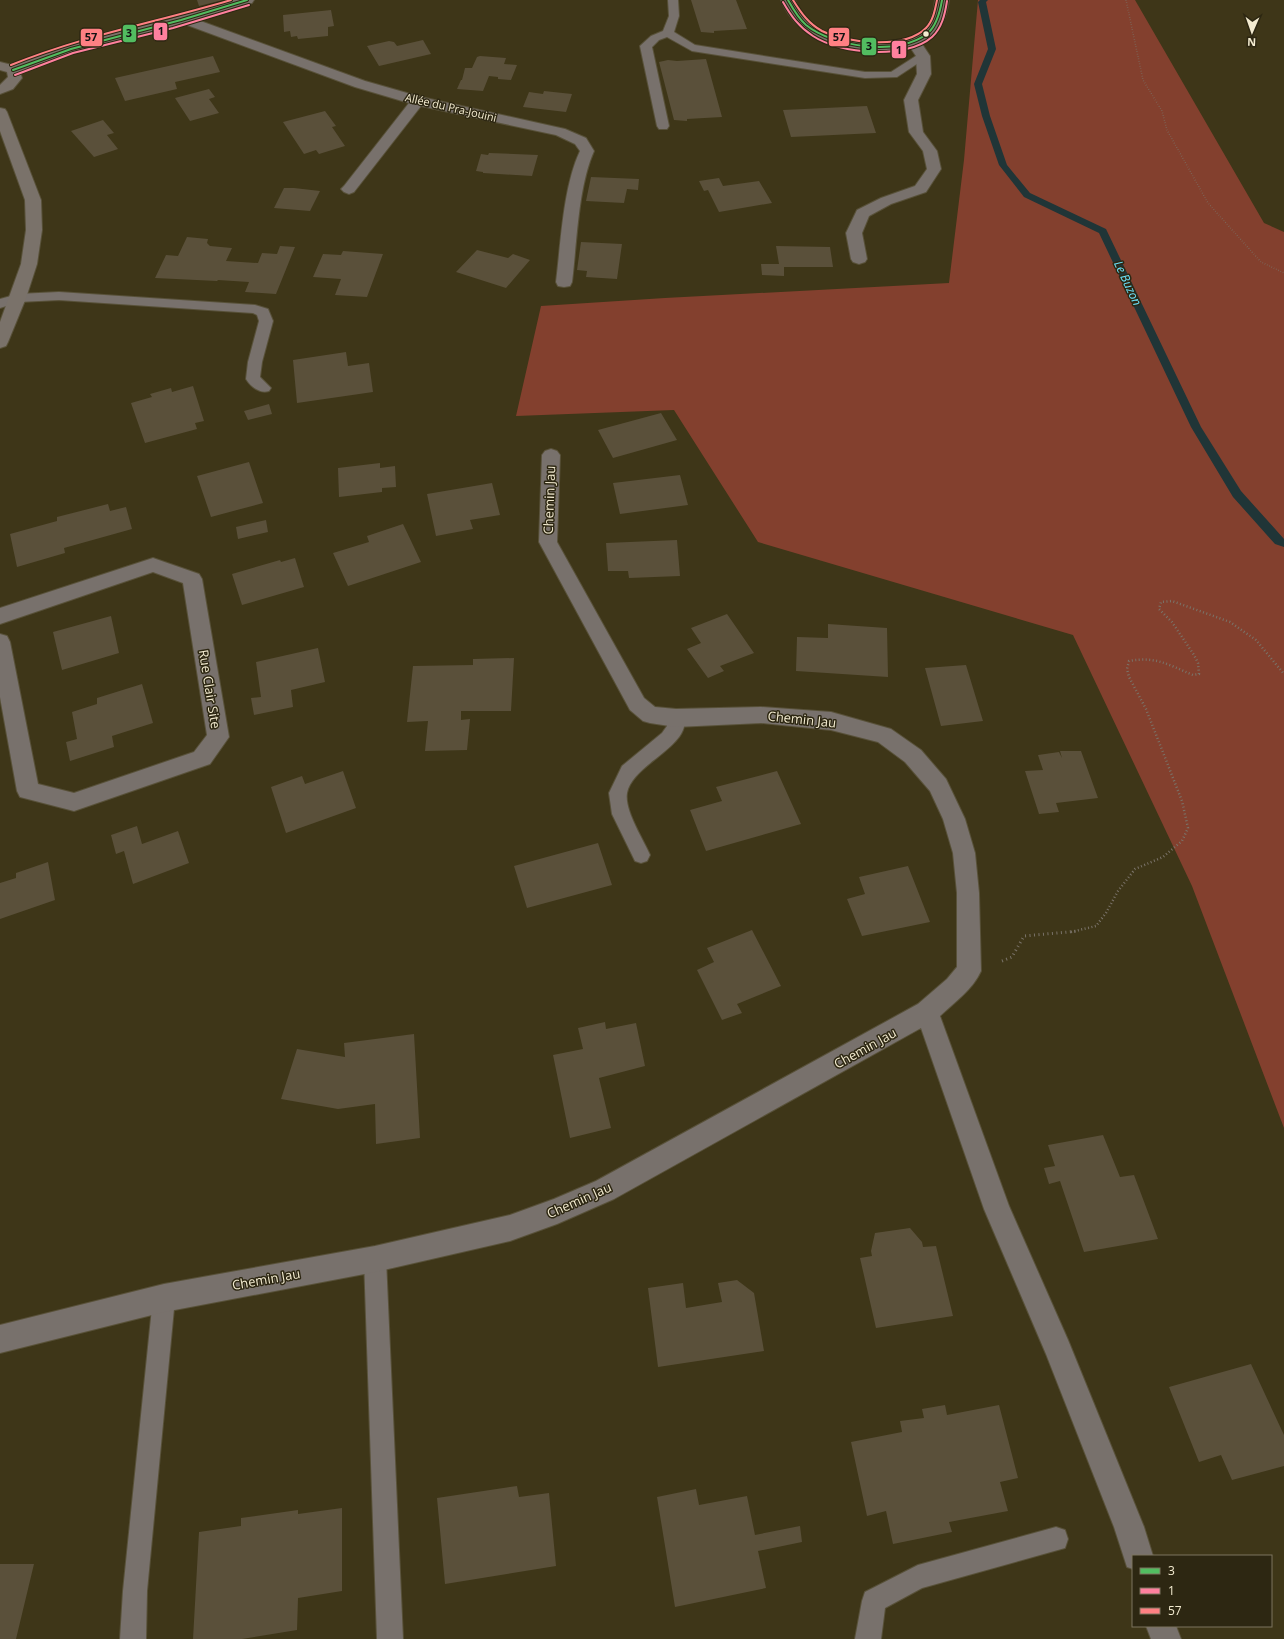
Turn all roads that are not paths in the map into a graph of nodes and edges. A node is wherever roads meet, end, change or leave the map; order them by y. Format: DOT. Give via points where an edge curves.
graph roads {
  1 [pos="247,0"];
  2 [pos="673,0"];
  3 [pos="788,0"];
  4 [pos="942,0"];
  5 [pos="184,19"];
  6 [pos="668,33"];
  7 [pos="913,41"];
  8 [pos="923,56"];
  9 [pos="6,68"];
  10 [pos="0,90"];
  11 [pos="418,101"];
  12 [pos="0,112"];
  13 [pos="663,126"];
  14 [pos="349,189"];
  15 [pos="859,259"];
  16 [pos="564,282"];
  17 [pos="18,298"];
  18 [pos="0,304"];
  19 [pos="0,342"];
  20 [pos="264,388"];
  21 [pos="551,455"];
  22 [pos="1,619"];
  23 [pos="0,642"];
  24 [pos="676,718"];
  25 [pos="641,855"];
  26 [pos="928,1012"];
  27 [pos="375,1259"];
  28 [pos="164,1298"];
  29 [pos="0,1339"];
  30 [pos="1056,1539"];
  31 [pos="1138,1555"];
  32 [pos="1162,1627"];
  33 [pos="133,1639"];
  34 [pos="390,1639"];
  35 [pos="868,1639"];
  36 [pos="1166,1639"];
  1 -- 5 [label="main road"];
  2 -- 6 [label="lane" via="674,16"];
  3 -- 7 [label="main road" via="802,23 841,43 876,46"];
  4 -- 7 [label="main road" via="938,20 926,34"];
  5 -- 9 [label="main road" via="66,48"];
  5 -- 11 [label="street, Allée du Pra-Jouini" via="360,84"];
  6 -- 8 [label="lane" via="692,48 865,74 892,75"];
  6 -- 13 [label="lane" via="655,38 646,46"];
  7 -- 8 [label="street"];
  8 -- 15 [label="street" via="924,74 911,100 916,132 930,151 934,170 920,189 862,213 854,233"];
  9 -- 10 [label="main road" via="15,78"];
  11 -- 14 [label="street"];
  11 -- 16 [label="street, Allée du Pra-Jouini" via="560,132 581,141 587,151 576,186"];
  12 -- 17 [label="main road" via="33,200 34,230"];
  17 -- 18 [label="lane"];
  17 -- 19 [label="main road"];
  17 -- 20 [label="lane" via="59,296 254,309 263,312 266,321 253,379"];
  21 -- 24 [label="street, Chemin Jau" via="548,542 637,704 650,715"];
  22 -- 23 [label="street, Rue Clair Site" via="153,565 192,579 218,736 202,758 74,802 28,791"];
  24 -- 25 [label="lane" via="676,728 668,738 628,771 618,794 621,814"];
  24 -- 26 [label="street, Chemin Jau" via="761,715 831,721 884,735 913,756 938,785 954,819 964,853 968,893 969,971"];
  26 -- 27 [label="street, Chemin Jau" via="605,1190 510,1228"];
  26 -- 31 [label="street" via="997,1208 1058,1350 1129,1527"];
  27 -- 28 [label="street, Chemin Jau"];
  27 -- 34 [label="lane"];
  28 -- 29 [label="street, Chemin Jau"];
  28 -- 33 [label="lane" via="135,1591"];
  30 -- 35 [label="lane" via="918,1577 874,1601"];
  32 -- 36 [label="street"];
}
